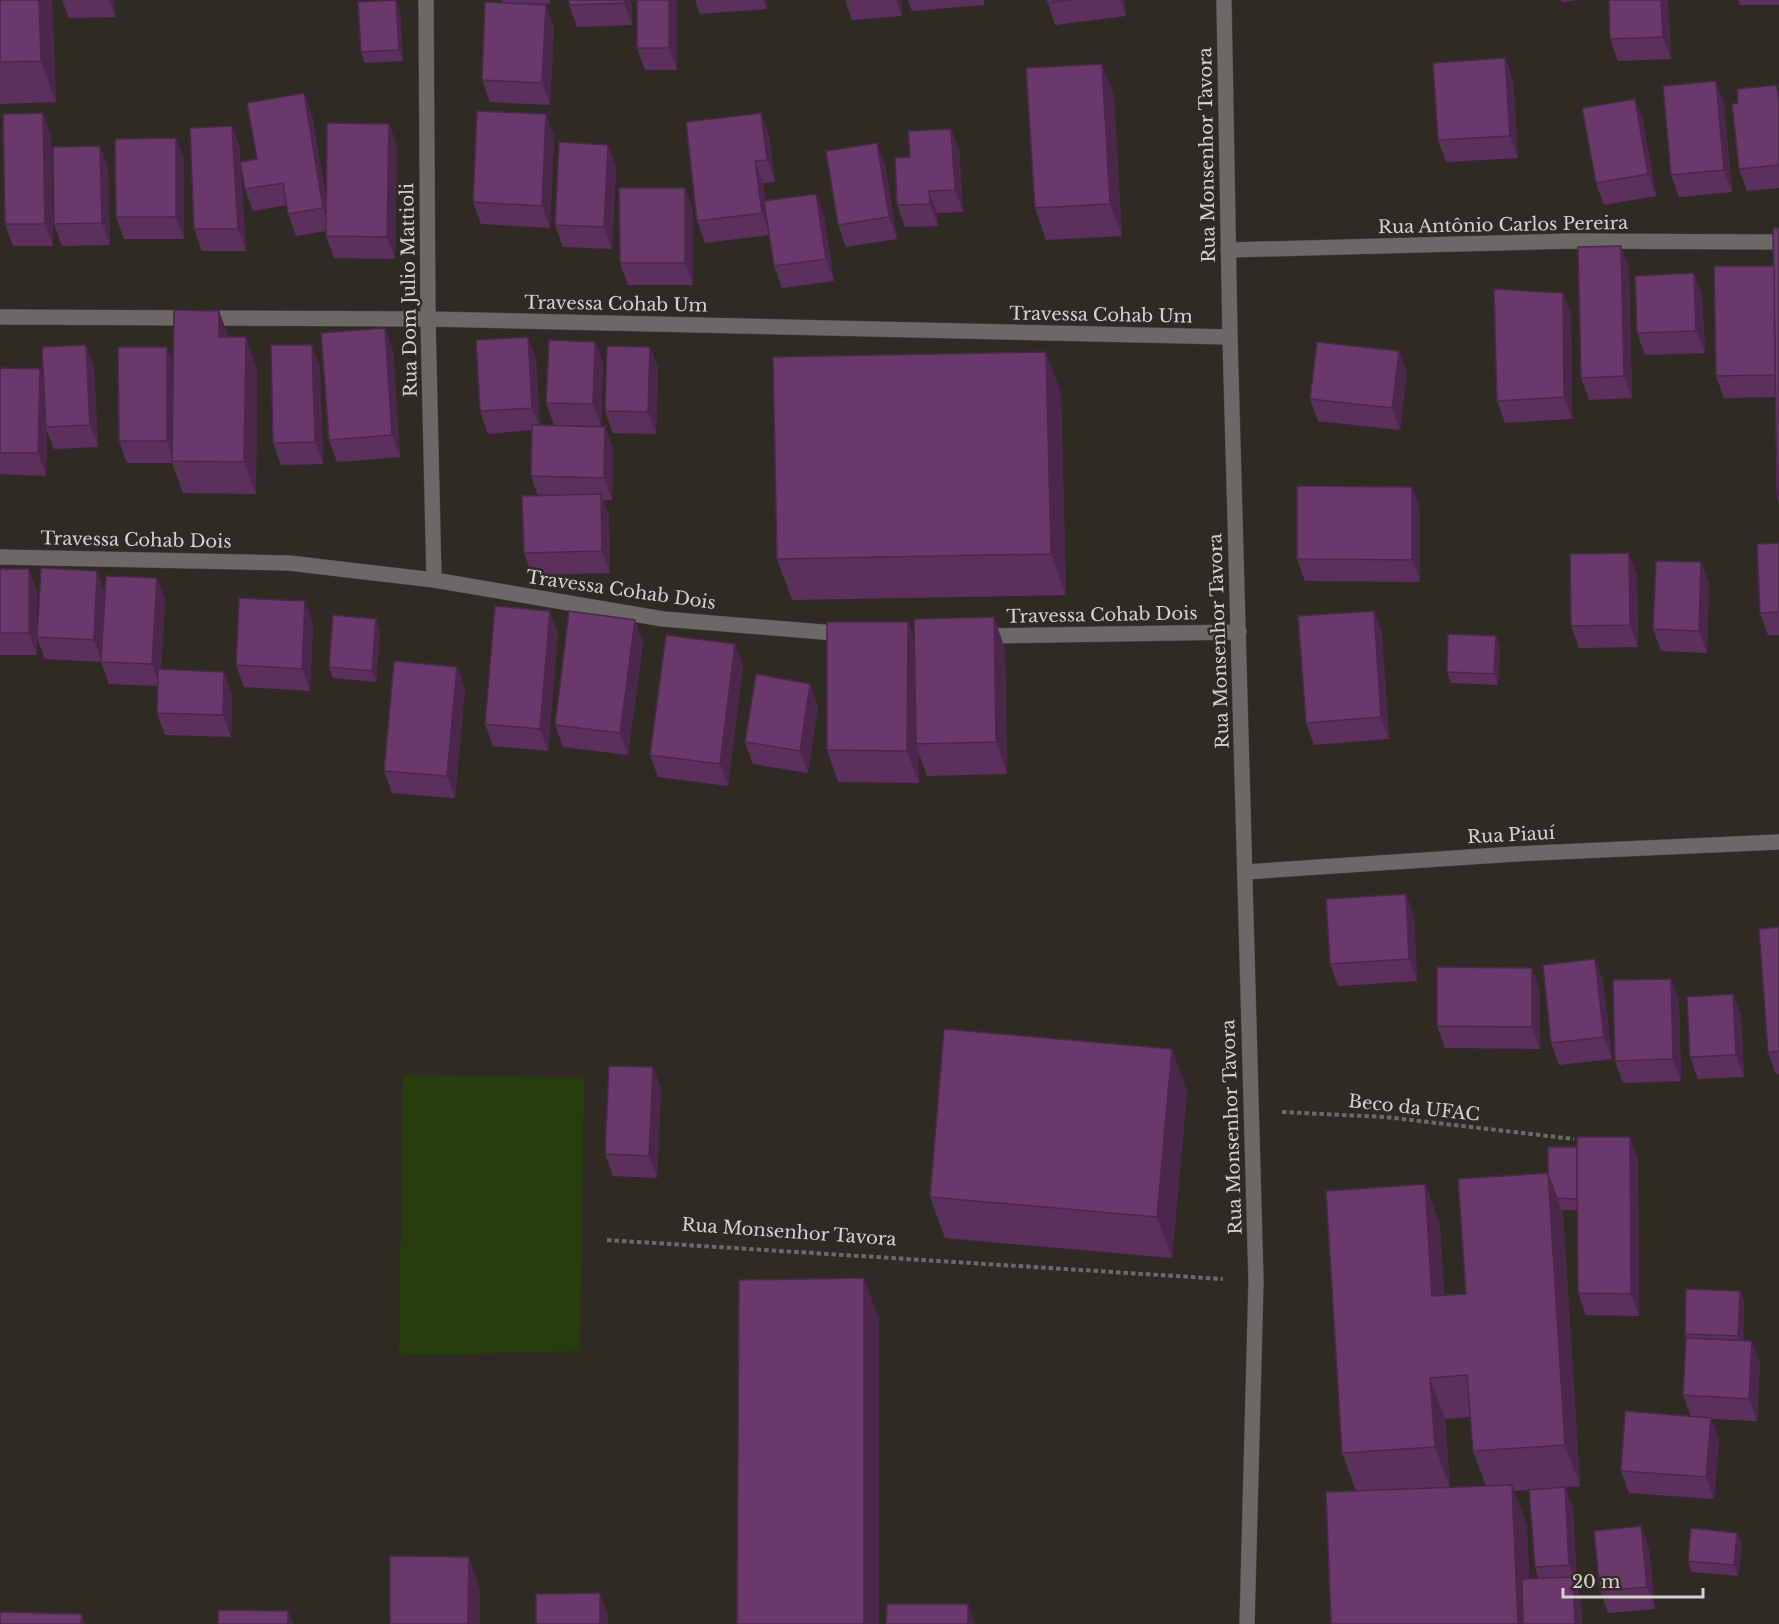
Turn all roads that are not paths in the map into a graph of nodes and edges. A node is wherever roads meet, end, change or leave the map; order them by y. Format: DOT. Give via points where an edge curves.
graph roads {
  1 [pos="426,0"];
  2 [pos="1224,0"];
  3 [pos="1779,242"];
  4 [pos="1228,250"];
  5 [pos="0,317"];
  6 [pos="428,320"];
  7 [pos="1230,337"];
  8 [pos="0,557"];
  9 [pos="434,580"];
  10 [pos="1239,632"];
  11 [pos="860,635"];
  12 [pos="966,637"];
  13 [pos="1779,842"];
  14 [pos="1245,872"];
  15 [pos="1247,1624"];
  1 -- 6 [label="street, Rua Dom Julio Mattioli"];
  2 -- 4 [label="street, Rua Monsenhor Tavora"];
  3 -- 4 [label="street, Rua Antônio Carlos Pereira" via="1570,241"];
  4 -- 7 [label="street, Rua Monsenhor Tavora"];
  5 -- 6 [label="street, Travessa Cohab Um"];
  6 -- 7 [label="street, Travessa Cohab Um"];
  6 -- 9 [label="street, Rua Dom Julio Mattioli"];
  7 -- 10 [label="street, Rua Monsenhor Tavora"];
  8 -- 9 [label="street, Travessa Cohab Dois" via="289,563"];
  9 -- 11 [label="street, Travessa Cohab Dois" via="663,619"];
  10 -- 12 [label="street, Travessa Cohab Dois"];
  10 -- 14 [label="street, Rua Monsenhor Tavora"];
  13 -- 14 [label="street, Rua Piauí"];
  14 -- 15 [label="street, Rua Monsenhor Tavora" via="1256,1281"];
}
